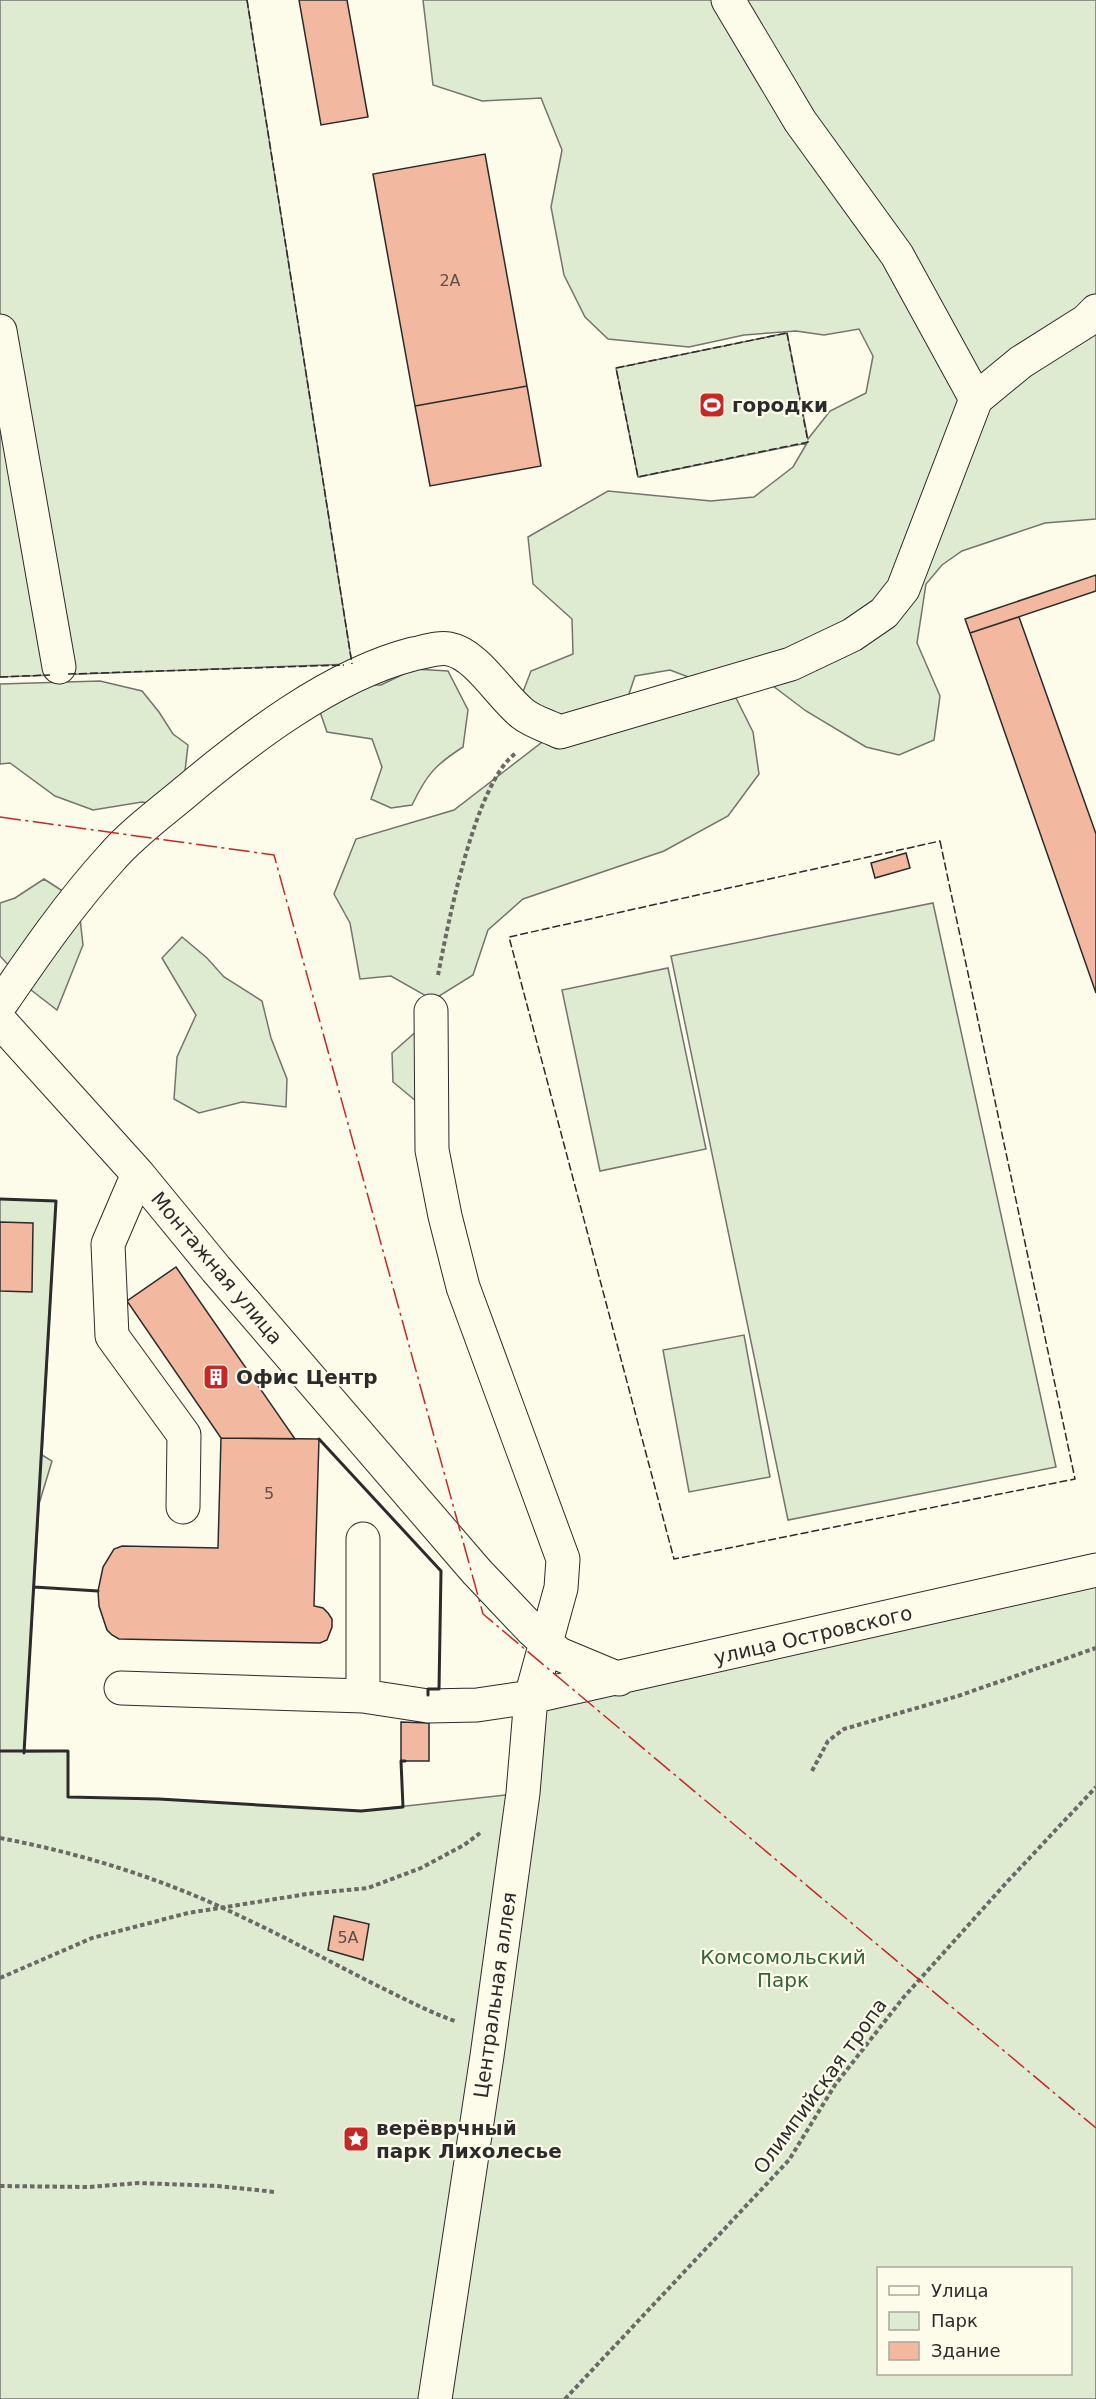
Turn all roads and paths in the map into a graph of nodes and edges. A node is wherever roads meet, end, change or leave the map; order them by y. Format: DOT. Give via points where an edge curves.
graph roads {
  1 [pos="728,0"];
  2 [pos="1096,311"];
  3 [pos="0,331"];
  4 [pos="976,399"];
  5 [pos="59,667"];
  6 [pos="560,732"];
  7 [pos="0,1005"];
  8 [pos="431,1011"];
  9 [pos="0,1021"];
  10 [pos="138,1174"];
  11 [pos="183,1507"];
  12 [pos="363,1539"];
  13 [pos="1096,1570"];
  14 [pos="546,1642"];
  15 [pos="1096,1648"];
  16 [pos="619,1679"];
  17 [pos="121,1688"];
  18 [pos="363,1696"];
  19 [pos="531,1697"];
  20 [pos="812,1771"];
  21 [pos="1096,1787"];
  22 [pos="482,1832"];
  23 [pos="0,1838"];
  24 [pos="222,1908"];
  25 [pos="0,1978"];
  26 [pos="491,2029"];
  27 [pos="0,2186"];
  28 [pos="275,2192"];
  29 [pos="435,2399"];
  30 [pos="565,2399"];
  1 -- 4 [label="street" via="800,121 897,255"];
  2 -- 4 [label="street" via="1021,362"];
  3 -- 5 [label="street"];
  4 -- 6 [label="street" via="903,589 884,613 852,635 791,664"];
  6 -- 7 [label="street" via="524,715 484,673 450,649 402,657 368,670 319,695 228,756 113,855 65,913"];
  6 -- 8 [label="path" via="511,756 486,796 452,905"];
  8 -- 14 [label="street, Центральная аллея" via="432,1150 444,1216 463,1287 563,1559 561,1587"];
  9 -- 10 [label="street, Монтажная улица"];
  10 -- 11 [label="street" via="108,1244 112,1336 184,1435"];
  10 -- 14 [label="street, Монтажная улица" via="455,1547"];
  12 -- 18 [label="street"];
  13 -- 16 [label="street, улица Островского"];
  14 -- 16 [label="street, Монтажная улица" via="559,1654"];
  14 -- 19 [label="street, Центральная аллея"];
  15 -- 20 [label="path" via="958,1696 843,1729 828,1741"];
  16 -- 19 [label="street, улица Островского"];
  17 -- 18 [label="street, улица Островского"];
  18 -- 19 [label="street, улица Островского" via="428,1706 477,1705"];
  19 -- 26 [label="street, Центральная аллея" via="523,1793"];
  21 -- 30 [label="path, Олимпийская тропа" via="903,1998 835,2085 789,2160"];
  22 -- 24 [label="path" via="421,1868 368,1888"];
  23 -- 24 [label="path" via="122,1867"];
  24 -- 25 [label="path" via="92,1938"];
  24 -- 26 [label="path" via="438,2015"];
  26 -- 29 [label="street, Центральная аллея"];
  27 -- 28 [label="path" via="139,2183"];
}
